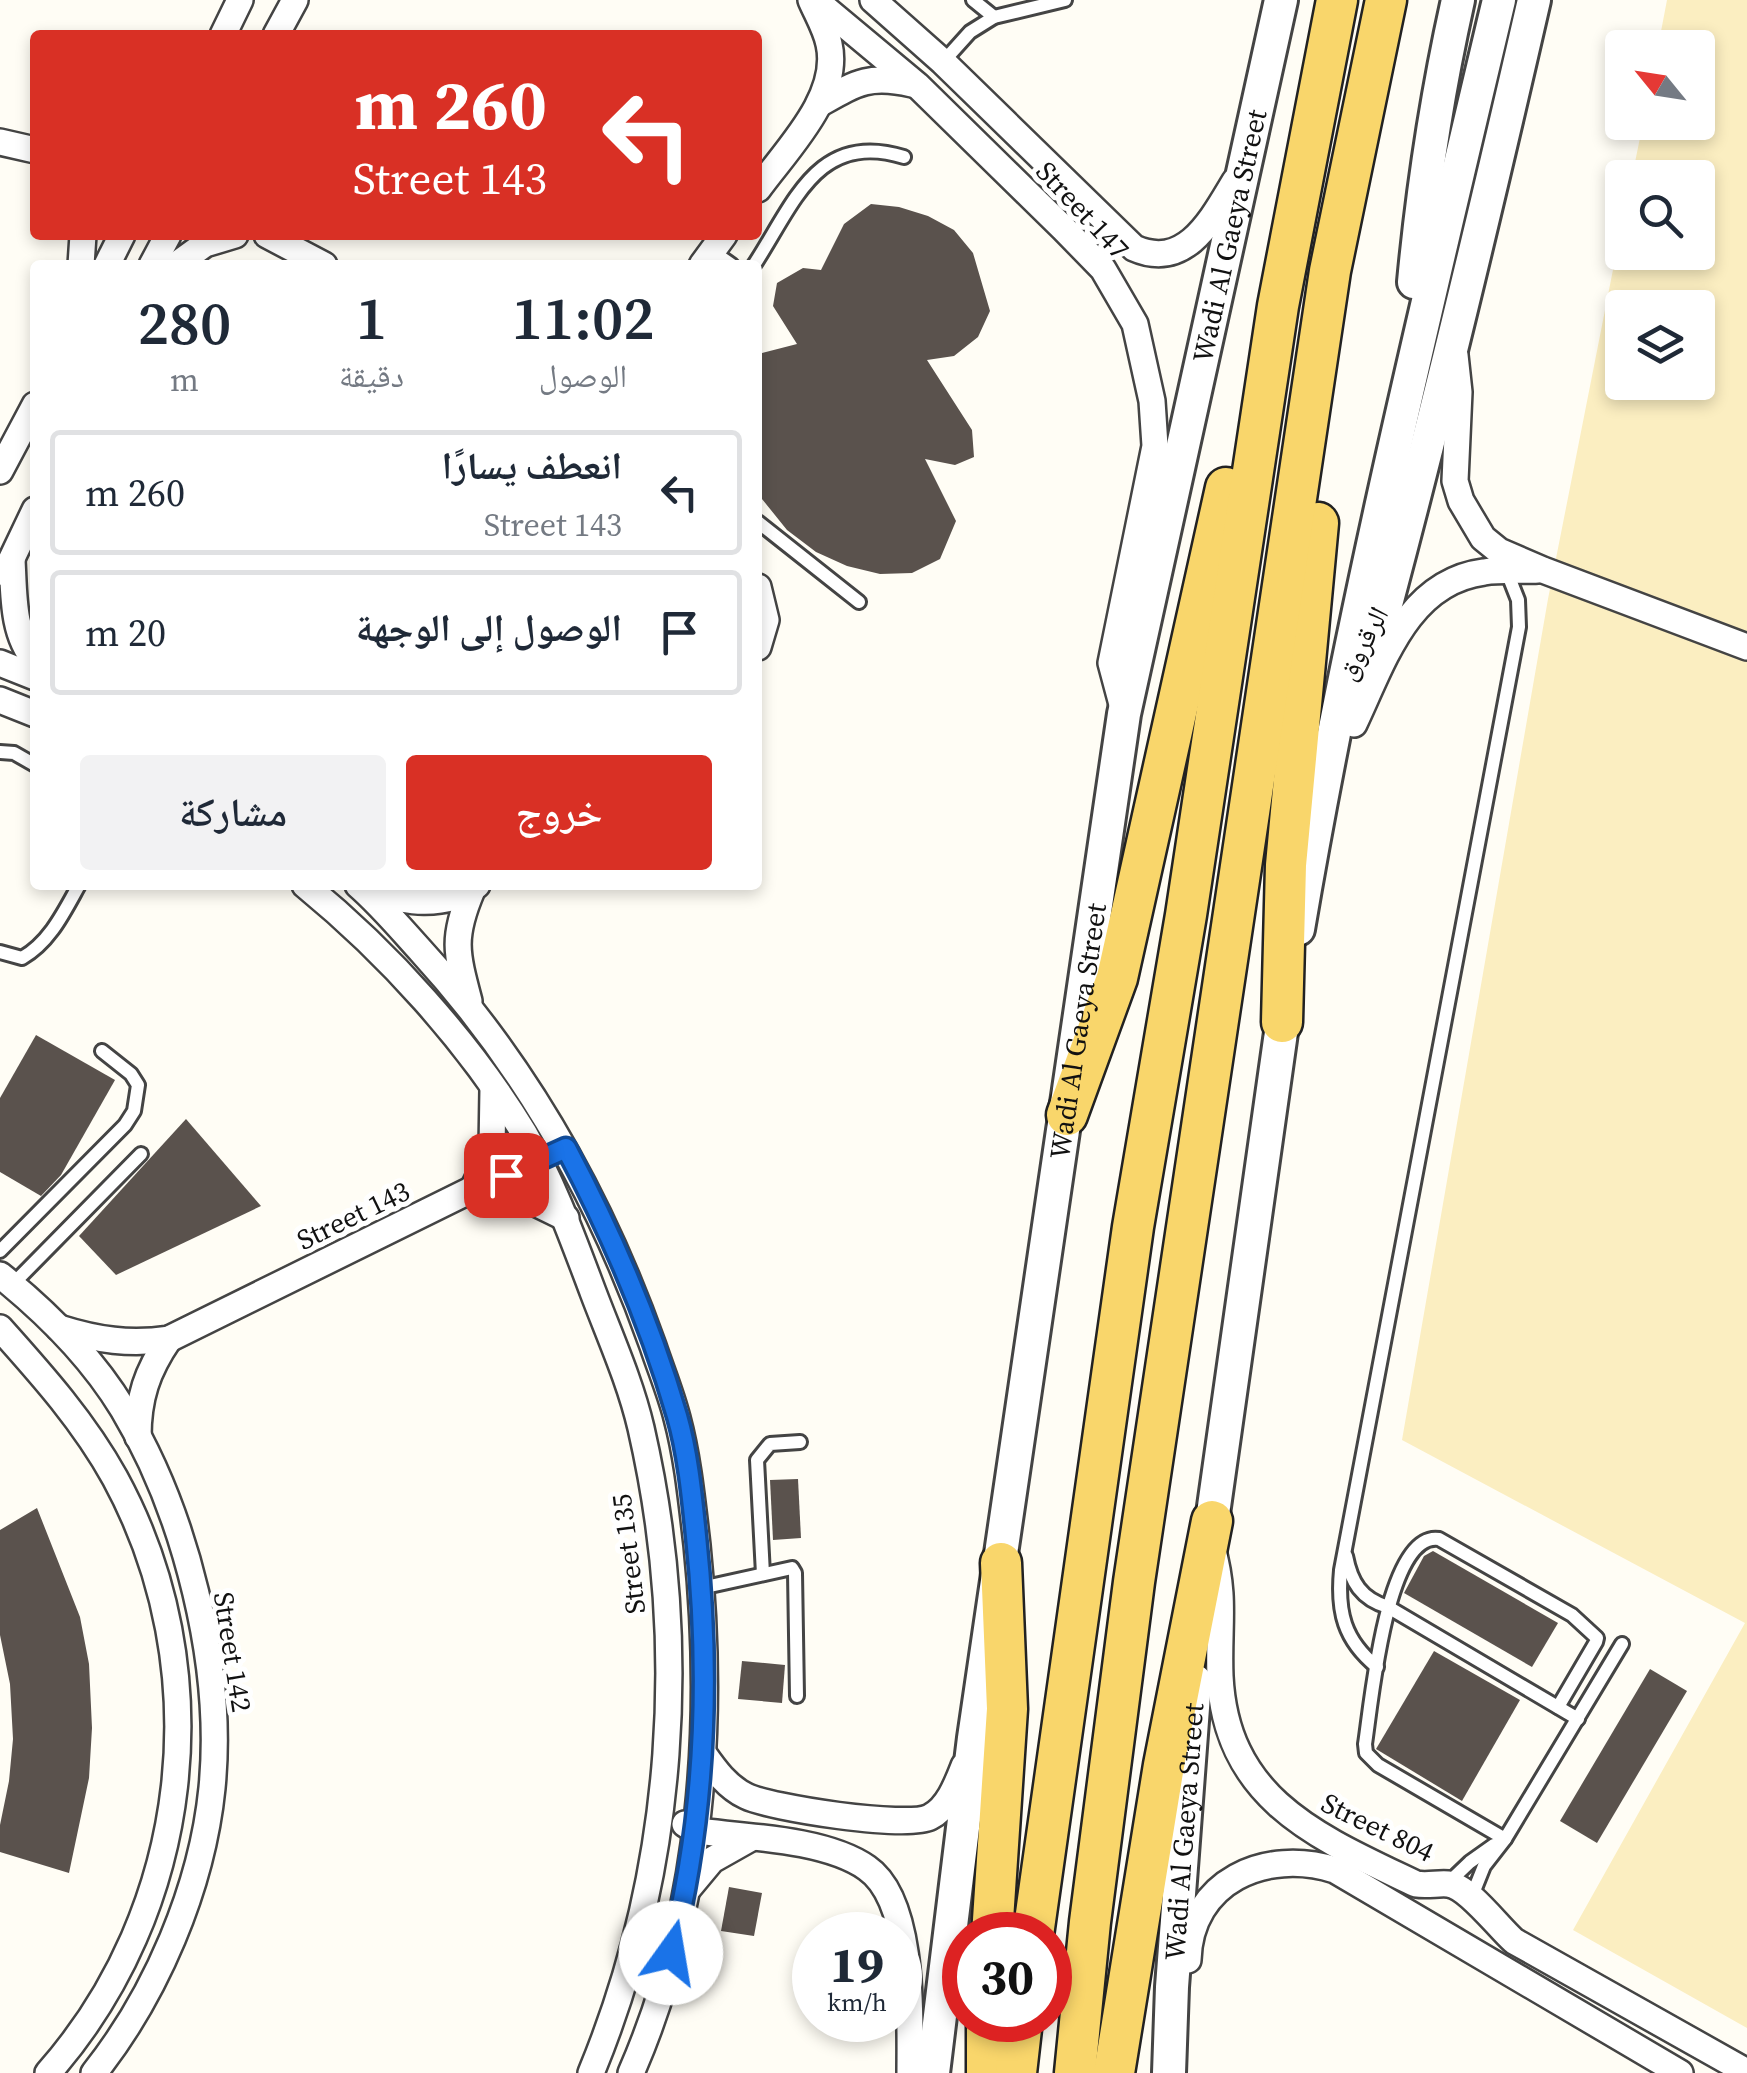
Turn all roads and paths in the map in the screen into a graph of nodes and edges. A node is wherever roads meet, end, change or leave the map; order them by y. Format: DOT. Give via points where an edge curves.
graph roads {
  1 [pos="240,0"];
  2 [pos="295,0"];
  3 [pos="813,0"];
  4 [pos="873,0"];
  5 [pos="973,0"];
  6 [pos="1066,0"];
  7 [pos="1281,0"];
  8 [pos="1337,0"];
  9 [pos="1386,0"];
  10 [pos="1458,0"];
  11 [pos="1498,0"];
  12 [pos="1534,0"];
  13 [pos="994,17"];
  14 [pos="225,30"];
  15 [pos="279,30"];
  16 [pos="943,62"];
  17 [pos="917,85"];
  18 [pos="819,104"];
  19 [pos="0,142"];
  20 [pos="30,149"];
  21 [pos="904,156"];
  22 [pos="1243,168"];
  23 [pos="1350,175"];
  24 [pos="762,183"];
  25 [pos="218,240"];
  26 [pos="275,240"];
  27 [pos="183,260"];
  28 [pos="314,260"];
  29 [pos="757,260"];
  30 [pos="1278,306"];
  31 [pos="1454,345"];
  32 [pos="1414,357"];
  33 [pos="30,414"];
  34 [pos="0,472"];
  35 [pos="30,521"];
  36 [pos="762,525"];
  37 [pos="1544,570"];
  38 [pos="6,571"];
  39 [pos="1508,572"];
  40 [pos="858,602"];
  41 [pos="762,604"];
  42 [pos="762,634"];
  43 [pos="1747,646"];
  44 [pos="30,654"];
  45 [pos="0,663"];
  46 [pos="30,674"];
  47 [pos="0,700"];
  48 [pos="0,712"];
  49 [pos="30,712"];
  50 [pos="30,713"];
  51 [pos="1124,714"];
  52 [pos="1354,724"];
  53 [pos="0,752"];
  54 [pos="30,762"];
  55 [pos="1305,888"];
  56 [pos="76,890"];
  57 [pos="310,890"];
  58 [pos="364,890"];
  59 [pos="369,890"];
  60 [pos="464,890"];
  61 [pos="474,890"];
  62 [pos="0,952"];
  63 [pos="470,1006"];
  64 [pos="1282,1022"];
  65 [pos="102,1051"];
  66 [pos="493,1089"];
  67 [pos="1067,1114"];
  68 [pos="566,1148"];
  69 [pos="141,1154"];
  70 [pos="538,1161"];
  71 [pos="473,1189"];
  72 [pos="566,1218"];
  73 [pos="0,1252"];
  74 [pos="6,1280"];
  75 [pos="0,1328"];
  76 [pos="59,1328"];
  77 [pos="169,1339"];
  78 [pos="138,1437"];
  79 [pos="800,1442"];
  80 [pos="1211,1529"];
  81 [pos="1344,1546"];
  82 [pos="1001,1563"];
  83 [pos="764,1574"];
  84 [pos="701,1588"];
  85 [pos="1388,1607"];
  86 [pos="1622,1644"];
  87 [pos="1377,1667"];
  88 [pos="797,1696"];
  89 [pos="1558,1707"];
  90 [pos="1578,1719"];
  91 [pos="974,1738"];
  92 [pos="702,1753"];
  93 [pos="663,1804"];
  94 [pos="696,1830"];
  95 [pos="751,1838"];
  96 [pos="1504,1838"];
  97 [pos="1447,1884"];
  98 [pos="684,1895"];
  99 [pos="1472,1896"];
  100 [pos="993,1912"];
  101 [pos="1036,1912"];
  102 [pos="987,2042"];
  103 [pos="1020,2042"];
  104 [pos="1169,2062"];
  105 [pos="1747,2072"];
  106 [pos="48,2073"];
  107 [pos="94,2073"];
  108 [pos="592,2073"];
  109 [pos="631,2073"];
  110 [pos="910,2073"];
  111 [pos="933,2073"];
  112 [pos="987,2073"];
  113 [pos="1016,2073"];
  114 [pos="1074,2073"];
  115 [pos="1114,2073"];
  116 [pos="1680,2073"];
  1 -- 14 [label="street"];
  2 -- 15 [label="street"];
  3 -- 17 [label="street, Street 147"];
  3 -- 18 [label="street" via="830,46"];
  4 -- 16 [label="street, Street 147"];
  5 -- 13 [label="lane"];
  6 -- 13 [label="lane"];
  7 -- 22 [label="street, Wadi Al Gaeya Street"];
  8 -- 30 [label="main road"];
  9 -- 23 [label="main road"];
  10 -- 32 [label="street" via="1422,202"];
  11 -- 32 [label="street, Wadi Al Gaeya Street"];
  12 -- 31 [label="street"];
  13 -- 16 [label="lane"];
  16 -- 22 [label="street, Street 147" via="1117,235 1145,253 1179,251 1204,231"];
  17 -- 18 [label="street" via="870,78"];
  17 -- 51 [label="street, Street 147" via="1103,269 1136,328 1155,446 1111,663"];
  18 -- 24 [label="street"];
  19 -- 20 [label="street"];
  21 -- 29 [label="lane" via="862,148 827,163"];
  22 -- 51 [label="street, Wadi Al Gaeya Street"];
  23 -- 64 [label="main road" via="1286,864"];
  23 -- 114 [label="main road" via="1330,271 1134,1582"];
  25 -- 27 [label="street"];
  26 -- 28 [label="street"];
  30 -- 67 [label="main road" via="1225,494 1116,978"];
  30 -- 101 [label="main road" via="1133,1228"];
  31 -- 37 [label="street, الرقروق" via="1455,481 1461,501 1483,538"];
  31 -- 52 [label="street"];
  32 -- 55 [label="street, Wadi Al Gaeya Street"];
  33 -- 34 [label="street"];
  35 -- 38 [label="street"];
  36 -- 40 [label="lane"];
  37 -- 39 [label="street, الرقروق"];
  37 -- 43 [label="street, الرقروق"];
  38 -- 44 [label="street"];
  39 -- 52 [label="street, الرقروق" via="1444,583 1420,602"];
  39 -- 81 [label="lane" via="1518,627"];
  41 -- 42 [label="street"];
  45 -- 46 [label="street"];
  47 -- 49 [label="street"];
  48 -- 50 [label="street"];
  51 -- 67 [label="street, Wadi Al Gaeya Street"];
  52 -- 55 [label="street"];
  53 -- 54 [label="lane"];
  55 -- 64 [label="street, Wadi Al Gaeya Street"];
  56 -- 62 [label="lane" via="33,952 22,958"];
  57 -- 66 [label="street, Street 135" via="419,996"];
  58 -- 63 [label="street"];
  59 -- 60 [label="street" via="418,903"];
  61 -- 63 [label="street" via="457,944"];
  63 -- 68 [label="street"];
  64 -- 80 [label="street, Wadi Al Gaeya Street"];
  65 -- 73 [label="lane" via="138,1084 134,1111"];
  66 -- 70 [label="street, Street 135"];
  66 -- 71 [label="street" via="492,1149"];
  67 -- 82 [label="street, Wadi Al Gaeya Street"];
  68 -- 70 [label="street, Street 143"];
  68 -- 84 [label="street" via="616,1250 678,1418"];
  69 -- 74 [label="lane"];
  70 -- 71 [label="street, Street 143"];
  70 -- 72 [label="street, Street 135"];
  71 -- 72 [label="street" via="524,1198"];
  71 -- 77 [label="street, Street 143"];
  72 -- 93 [label="street, Street 135" via="630,1388 655,1509 666,1592"];
  74 -- 76 [label="street, Street 142"];
  75 -- 106 [label="street" via="88,1434 140,1532 171,1642 180,1732 161,1860 138,1927 85,2028"];
  76 -- 77 [label="street, Street 143" via="136,1344"];
  76 -- 78 [label="street, Street 142"];
  77 -- 78 [label="street" via="144,1382"];
  78 -- 107 [label="street, Street 142" via="197,1598 212,1693 212,1790 196,1870 171,1940 141,2002"];
  79 -- 83 [label="lane" via="770,1444 757,1460"];
  80 -- 97 [label="street, Street 804" via="1222,1586 1224,1712 1245,1769 1316,1836 1416,1884"];
  80 -- 104 [label="street, Wadi Al Gaeya Street"];
  80 -- 115 [label="main road"];
  81 -- 85 [label="lane" via="1361,1592"];
  81 -- 87 [label="lane" via="1344,1626"];
  82 -- 91 [label="street, Wadi Al Gaeya Street"];
  82 -- 100 [label="main road" via="1006,1710"];
  83 -- 84 [label="lane"];
  83 -- 88 [label="lane" via="788,1567 794,1573"];
  84 -- 92 [label="street"];
  85 -- 87 [label="lane"];
  85 -- 89 [label="lane"];
  85 -- 89 [label="lane" via="1414,1548 1434,1538 1572,1615 1597,1638"];
  86 -- 90 [label="lane"];
  87 -- 96 [label="lane" via="1365,1744 1370,1759"];
  89 -- 90 [label="lane"];
  90 -- 96 [label="lane"];
  91 -- 92 [label="street" via="946,1803 932,1817 910,1822 748,1798 720,1778"];
  91 -- 111 [label="street, Wadi Al Gaeya Street"];
  92 -- 94 [label="street"];
  93 -- 94 [label="street"];
  93 -- 108 [label="street, Street 135" via="632,1958"];
  94 -- 95 [label="street"];
  94 -- 98 [label="street"];
  95 -- 98 [label="street" via="712,1860"];
  95 -- 110 [label="street" via="826,1850 880,1880 894,1907 904,1955"];
  96 -- 97 [label="lane"];
  96 -- 99 [label="lane"];
  97 -- 99 [label="street, Street 804"];
  98 -- 109 [label="street"];
  99 -- 105 [label="street, Street 804" via="1514,1940"];
  102 -- 112 [label="main road"];
  103 -- 113 [label="main road"];
  104 -- 116 [label="street" via="1184,2018 1191,1931 1202,1909 1241,1875 1308,1862 1334,1870"];
}
